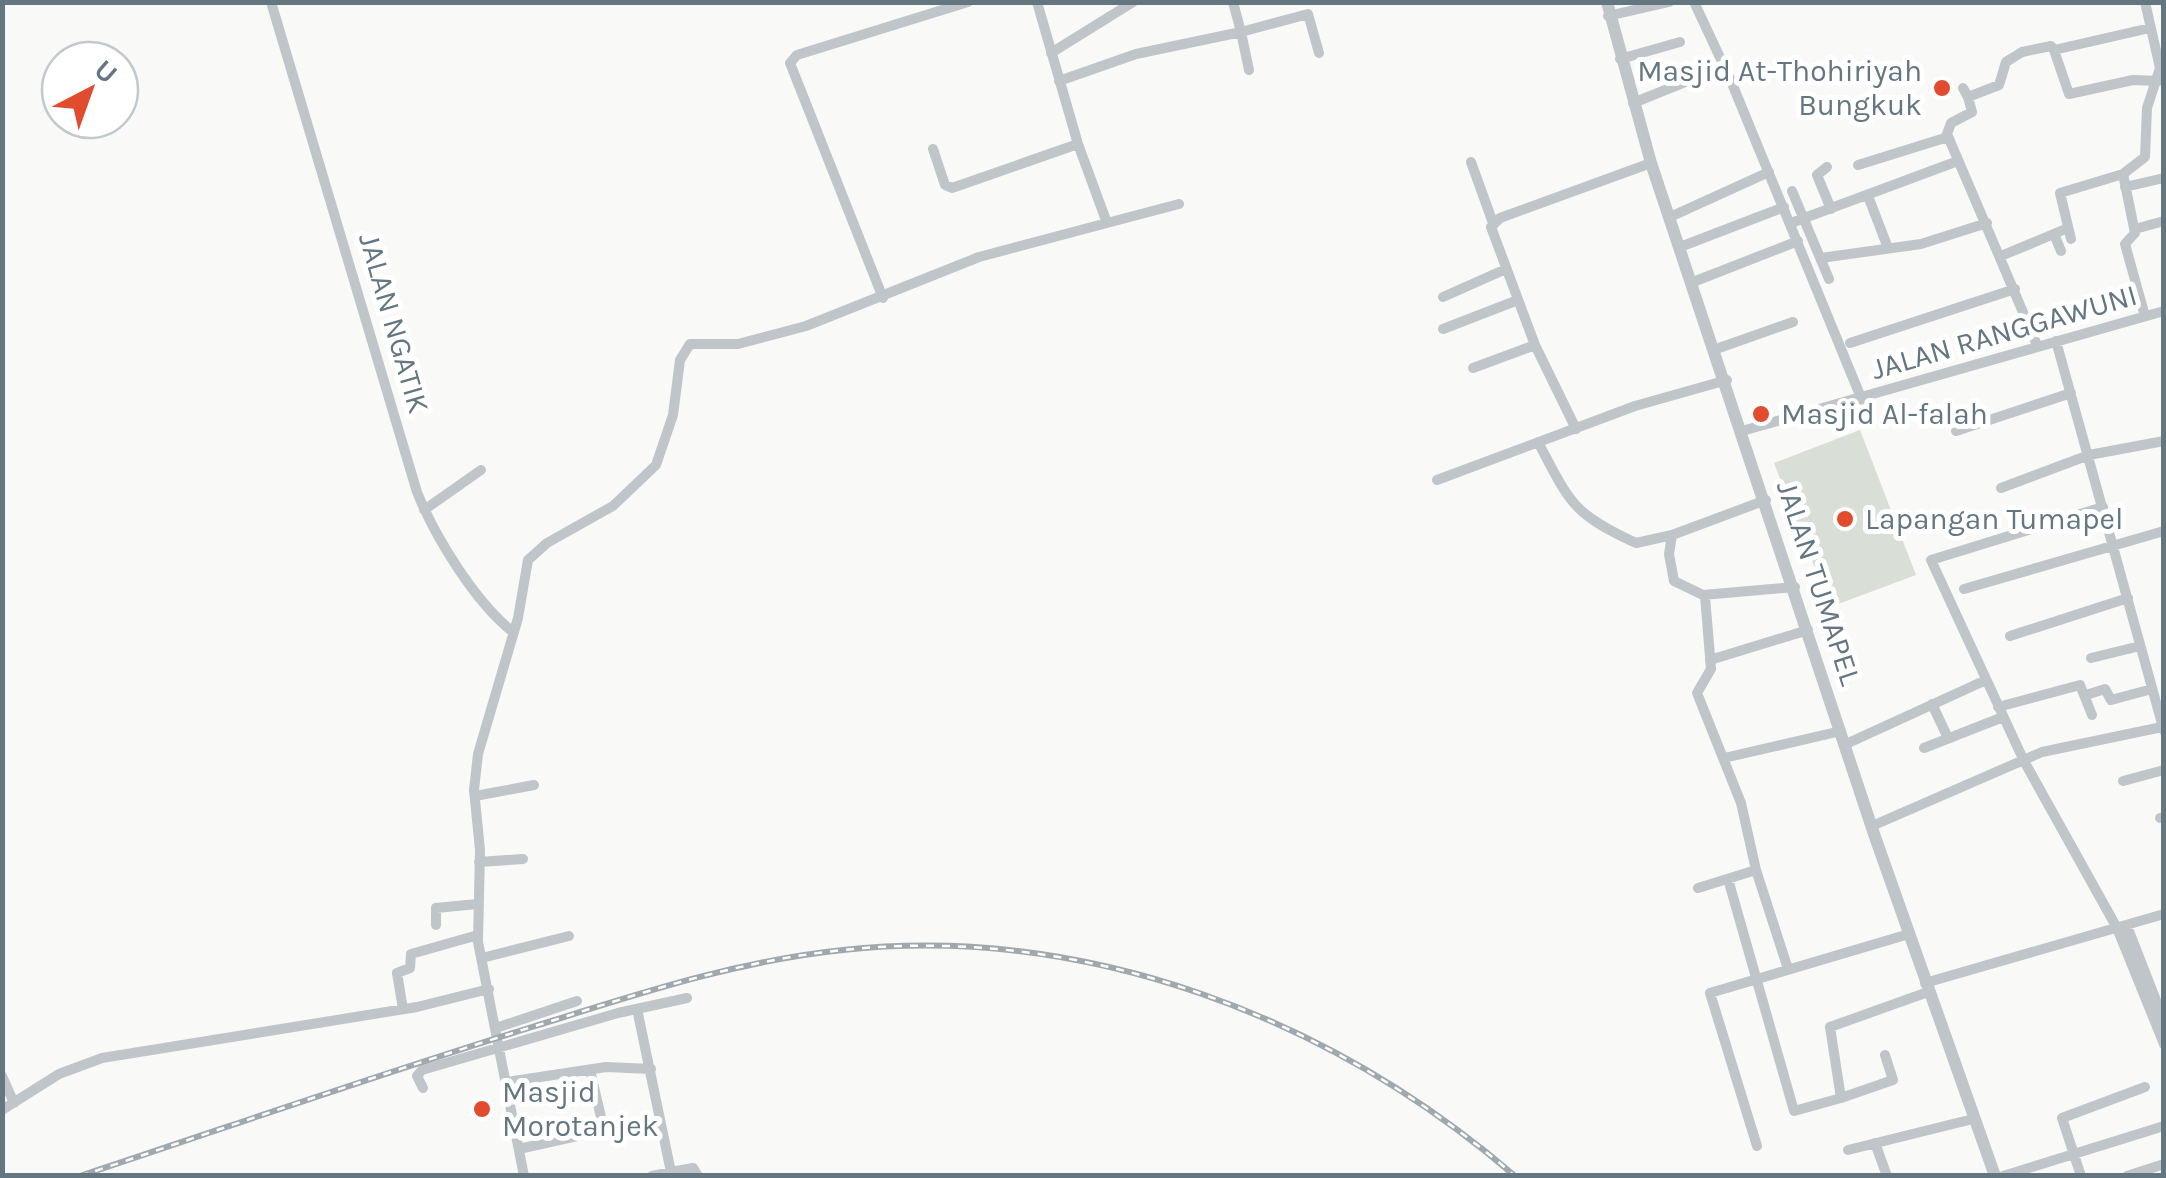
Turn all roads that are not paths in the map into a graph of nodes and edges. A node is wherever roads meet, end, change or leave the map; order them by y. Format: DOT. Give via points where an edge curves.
graph roads {
  1 [pos="271,2"];
  2 [pos="1036,2"];
  3 [pos="1134,2"];
  4 [pos="1234,2"];
  5 [pos="1669,2"];
  6 [pos="1694,2"];
  7 [pos="2145,2"];
  8 [pos="961,4"];
  9 [pos="1306,8"];
  10 [pos="1608,9"];
  11 [pos="2150,28"];
  12 [pos="1241,32"];
  13 [pos="1680,42"];
  14 [pos="2054,50"];
  15 [pos="1051,53"];
  16 [pos="1319,53"];
  17 [pos="1620,59"];
  18 [pos="1725,66"];
  19 [pos="1248,70"];
  20 [pos="1059,81"];
  21 [pos="2158,81"];
  22 [pos="1633,103"];
  23 [pos="1948,136"];
  24 [pos="1078,144"];
  25 [pos="933,150"];
  26 [pos="1958,161"];
  27 [pos="1471,162"];
  28 [pos="1652,163"];
  29 [pos="1858,164"];
  30 [pos="1828,167"];
  31 [pos="1769,172"];
  32 [pos="2164,178"];
  33 [pos="2124,181"];
  34 [pos="1792,191"];
  35 [pos="1868,196"];
  36 [pos="1180,204"];
  37 [pos="1784,207"];
  38 [pos="1831,209"];
  39 [pos="1670,216"];
  40 [pos="1797,221"];
  41 [pos="2164,221"];
  42 [pos="1106,223"];
  43 [pos="1493,223"];
  44 [pos="1987,224"];
  45 [pos="2135,229"];
  46 [pos="2054,234"];
  47 [pos="1798,240"];
  48 [pos="1680,248"];
  49 [pos="1888,248"];
  50 [pos="2061,251"];
  51 [pos="2001,256"];
  52 [pos="1821,258"];
  53 [pos="1506,269"];
  54 [pos="1829,279"];
  55 [pos="1692,282"];
  56 [pos="2015,289"];
  57 [pos="1443,297"];
  58 [pos="883,298"];
  59 [pos="1518,300"];
  60 [pos="2164,311"];
  61 [pos="2145,316"];
  62 [pos="1793,322"];
  63 [pos="1443,330"];
  64 [pos="2056,341"];
  65 [pos="1850,343"];
  66 [pos="1535,344"];
  67 [pos="2036,345"];
  68 [pos="1716,349"];
  69 [pos="1473,368"];
  70 [pos="1726,380"];
  71 [pos="2071,393"];
  72 [pos="1868,398"];
  73 [pos="1576,429"];
  74 [pos="1956,431"];
  75 [pos="1742,432"];
  76 [pos="2164,440"];
  77 [pos="1538,442"];
  78 [pos="2089,455"];
  79 [pos="481,470"];
  80 [pos="1437,480"];
  81 [pos="2001,488"];
  82 [pos="1766,500"];
  83 [pos="2103,507"];
  84 [pos="424,510"];
  85 [pos="2164,530"];
  86 [pos="1672,535"];
  87 [pos="2112,543"];
  88 [pos="1794,587"];
  89 [pos="1964,589"];
  90 [pos="1703,594"];
  91 [pos="2128,598"];
  92 [pos="1808,630"];
  93 [pos="514,632"];
  94 [pos="2010,636"];
  95 [pos="2140,646"];
  96 [pos="2091,658"];
  97 [pos="1710,660"];
  98 [pos="1986,680"];
  99 [pos="2152,689"];
  100 [pos="2086,694"];
  101 [pos="1932,704"];
  102 [pos="2002,710"];
  103 [pos="2092,715"];
  104 [pos="2163,730"];
  105 [pos="1844,738"];
  106 [pos="1948,738"];
  107 [pos="1924,748"];
  108 [pos="2033,756"];
  109 [pos="1724,758"];
  110 [pos="2164,770"];
  111 [pos="2123,781"];
  112 [pos="534,785"];
  113 [pos="516,788"];
  114 [pos="474,796"];
  115 [pos="517,802"];
  116 [pos="1872,826"];
  117 [pos="523,859"];
  118 [pos="480,862"];
  119 [pos="1756,870"];
  120 [pos="1728,880"];
  121 [pos="1698,888"];
  122 [pos="477,904"];
  123 [pos="2164,914"];
  124 [pos="436,925"];
  125 [pos="2121,927"];
  126 [pos="1909,934"];
  127 [pos="478,935"];
  128 [pos="569,936"];
  129 [pos="482,958"];
  130 [pos="1788,969"];
  131 [pos="1755,977"];
  132 [pos="1927,988"];
  133 [pos="488,990"];
  134 [pos="688,998"];
  135 [pos="578,1001"];
  136 [pos="637,1008"];
  137 [pos="408,1009"];
  138 [pos="2164,1022"];
  139 [pos="496,1028"];
  140 [pos="2164,1044"];
  141 [pos="501,1049"];
  142 [pos="1885,1055"];
  143 [pos="651,1069"];
  144 [pos="590,1070"];
  145 [pos="2,1076"];
  146 [pos="508,1082"];
  147 [pos="2145,1086"];
  148 [pos="422,1088"];
  149 [pos="1841,1098"];
  150 [pos="14,1104"];
  151 [pos="2,1110"];
  152 [pos="1973,1118"];
  153 [pos="2164,1126"];
  154 [pos="1875,1142"];
  155 [pos="1757,1146"];
  156 [pos="519,1148"];
  157 [pos="1848,1150"];
  158 [pos="2076,1156"];
  159 [pos="2164,1164"];
  160 [pos="2050,1170"];
  161 [pos="671,1172"];
  162 [pos="524,1176"];
  163 [pos="652,1176"];
  164 [pos="698,1176"];
  165 [pos="1887,1176"];
  166 [pos="1994,1176"];
  167 [pos="2003,1176"];
  168 [pos="2081,1176"];
  169 [pos="2127,1176"];
  1 -- 84 [label="street, JALAN NGATIK"];
  2 -- 15 [label="street"];
  3 -- 15 [label="street"];
  4 -- 12 [label="street"];
  5 -- 10 [label="street"];
  6 -- 18 [label="street"];
  7 -- 11 [label="street"];
  8 -- 58 [label="street" via="797,54 790,63"];
  9 -- 12 [label="street"];
  9 -- 16 [label="street"];
  10 -- 17 [label="street, JALAN TUMAPEL"];
  11 -- 14 [label="street"];
  11 -- 21 [label="street"];
  12 -- 19 [label="street"];
  12 -- 20 [label="street" via="1136,54"];
  13 -- 17 [label="street"];
  14 -- 21 [label="street" via="2069,94"];
  14 -- 23 [label="street" via="2012,56 2002,82 1966,93 1972,112 1951,123"];
  15 -- 20 [label="street"];
  17 -- 22 [label="street, JALAN TUMAPEL"];
  18 -- 22 [label="street"];
  18 -- 31 [label="street"];
  20 -- 24 [label="street"];
  21 -- 33 [label="street" via="2147,108 2145,157"];
  22 -- 28 [label="street, JALAN TUMAPEL"];
  23 -- 26 [label="street"];
  23 -- 29 [label="street"];
  24 -- 25 [label="street" via="952,188 945,186"];
  24 -- 42 [label="street"];
  26 -- 35 [label="street"];
  26 -- 44 [label="street"];
  27 -- 43 [label="street"];
  28 -- 39 [label="street, JALAN TUMAPEL"];
  28 -- 43 [label="street"];
  30 -- 38 [label="street" via="1817,175"];
  31 -- 37 [label="street"];
  31 -- 39 [label="street"];
  32 -- 33 [label="street"];
  33 -- 45 [label="street"];
  33 -- 46 [label="street" via="2060,193 2069,234"];
  34 -- 40 [label="street"];
  35 -- 38 [label="street"];
  35 -- 49 [label="street"];
  36 -- 42 [label="street"];
  37 -- 40 [label="street"];
  37 -- 48 [label="street"];
  38 -- 40 [label="street"];
  39 -- 48 [label="street, JALAN TUMAPEL"];
  40 -- 47 [label="street"];
  40 -- 52 [label="street"];
  41 -- 45 [label="street"];
  42 -- 58 [label="street" via="979,257"];
  43 -- 53 [label="street"];
  44 -- 49 [label="street"];
  44 -- 51 [label="street"];
  45 -- 61 [label="street" via="2125,244"];
  46 -- 50 [label="street"];
  46 -- 51 [label="street"];
  47 -- 55 [label="street"];
  47 -- 72 [label="street"];
  48 -- 55 [label="street, JALAN TUMAPEL"];
  49 -- 52 [label="street"];
  51 -- 56 [label="street"];
  52 -- 54 [label="street"];
  53 -- 57 [label="street"];
  53 -- 59 [label="street"];
  55 -- 68 [label="street, JALAN TUMAPEL"];
  56 -- 65 [label="street"];
  56 -- 67 [label="street"];
  58 -- 93 [label="street" via="775,335 683,350 668,437 656,465 614,506 528,560"];
  59 -- 63 [label="street"];
  59 -- 66 [label="street"];
  60 -- 61 [label="street, JALAN RANGGAWUNI"];
  61 -- 64 [label="street, JALAN RANGGAWUNI"];
  62 -- 68 [label="street"];
  64 -- 67 [label="street, JALAN RANGGAWUNI"];
  64 -- 71 [label="street"];
  66 -- 69 [label="street"];
  66 -- 73 [label="street"];
  67 -- 72 [label="street, JALAN RANGGAWUNI"];
  68 -- 70 [label="street, JALAN TUMAPEL"];
  70 -- 73 [label="street"];
  70 -- 75 [label="street, JALAN TUMAPEL"];
  71 -- 74 [label="street"];
  71 -- 78 [label="street"];
  72 -- 75 [label="street, JALAN RANGGAWUNI"];
  73 -- 77 [label="street"];
  75 -- 82 [label="street, JALAN TUMAPEL"];
  76 -- 78 [label="street"];
  77 -- 80 [label="street"];
  77 -- 86 [label="street" via="1568,500 1584,515 1636,543"];
  78 -- 81 [label="street"];
  78 -- 83 [label="street"];
  79 -- 84 [label="street"];
  82 -- 86 [label="street"];
  82 -- 88 [label="street, JALAN TUMAPEL"];
  83 -- 87 [label="street"];
  83 -- 98 [label="street" via="1936,558"];
  84 -- 93 [label="street, JALAN NGATIK" via="482,602"];
  85 -- 87 [label="street"];
  86 -- 90 [label="street" via="1674,581"];
  87 -- 89 [label="street"];
  87 -- 91 [label="street"];
  88 -- 90 [label="street"];
  88 -- 92 [label="street, JALAN TUMAPEL"];
  90 -- 97 [label="street"];
  91 -- 94 [label="street"];
  91 -- 95 [label="street"];
  92 -- 97 [label="street"];
  92 -- 105 [label="street, JALAN TUMAPEL"];
  93 -- 114 [label="street" via="487,714"];
  95 -- 96 [label="street"];
  95 -- 99 [label="street"];
  97 -- 109 [label="street" via="1697,693"];
  98 -- 101 [label="street"];
  98 -- 102 [label="street"];
  99 -- 100 [label="street" via="2111,700 2105,690"];
  99 -- 104 [label="street"];
  100 -- 102 [label="street" via="2080,685"];
  100 -- 103 [label="street"];
  101 -- 105 [label="street"];
  101 -- 106 [label="street"];
  102 -- 106 [label="street"];
  102 -- 108 [label="street"];
  104 -- 108 [label="street"];
  105 -- 109 [label="street"];
  105 -- 116 [label="street, JALAN TUMAPEL"];
  106 -- 107 [label="street"];
  108 -- 116 [label="street"];
  108 -- 125 [label="street"];
  109 -- 119 [label="street"];
  110 -- 111 [label="street"];
  112 -- 113 [label="street"];
  113 -- 114 [label="street"];
  113 -- 115 [label="street"];
  114 -- 118 [label="street"];
  116 -- 126 [label="street, JALAN TUMAPEL"];
  117 -- 118 [label="street"];
  118 -- 122 [label="street"];
  119 -- 120 [label="street"];
  119 -- 130 [label="street"];
  120 -- 121 [label="street"];
  120 -- 131 [label="street"];
  122 -- 124 [label="street" via="436,908"];
  122 -- 127 [label="street"];
  123 -- 125 [label="street"];
  125 -- 132 [label="street"];
  125 -- 138 [label="street"];
  125 -- 140 [label="street"];
  126 -- 130 [label="street"];
  126 -- 132 [label="street, JALAN TUMAPEL"];
  127 -- 129 [label="street"];
  127 -- 137 [label="street" via="411,954 410,968 398,973"];
  128 -- 129 [label="street"];
  129 -- 133 [label="street"];
  130 -- 131 [label="street"];
  131 -- 149 [label="street" via="1792,1108 1800,1112"];
  131 -- 155 [label="street" via="1709,996"];
  132 -- 149 [label="street" via="1830,1027"];
  132 -- 152 [label="street, JALAN TUMAPEL"];
  133 -- 137 [label="street"];
  133 -- 139 [label="street"];
  134 -- 136 [label="street"];
  135 -- 139 [label="street"];
  136 -- 141 [label="street"];
  136 -- 143 [label="street"];
  137 -- 150 [label="street" via="102,1058 59,1074"];
  139 -- 141 [label="street"];
  141 -- 146 [label="street"];
  141 -- 148 [label="street" via="422,1070"];
  142 -- 149 [label="street" via="1892,1080"];
  143 -- 144 [label="street"];
  143 -- 161 [label="street"];
  144 -- 146 [label="street"];
  144 -- 156 [label="street" via="604,1130"];
  145 -- 150 [label="street"];
  146 -- 156 [label="street"];
  147 -- 158 [label="street" via="2063,1117"];
  150 -- 151 [label="street"];
  152 -- 154 [label="street"];
  152 -- 166 [label="street, JALAN TUMAPEL"];
  153 -- 158 [label="street"];
  154 -- 157 [label="street"];
  154 -- 165 [label="street"];
  156 -- 162 [label="street"];
  158 -- 160 [label="street"];
  158 -- 168 [label="street"];
  159 -- 169 [label="street"];
  160 -- 167 [label="street"];
  161 -- 163 [label="street"];
  161 -- 164 [label="street" via="695,1169"];
}
